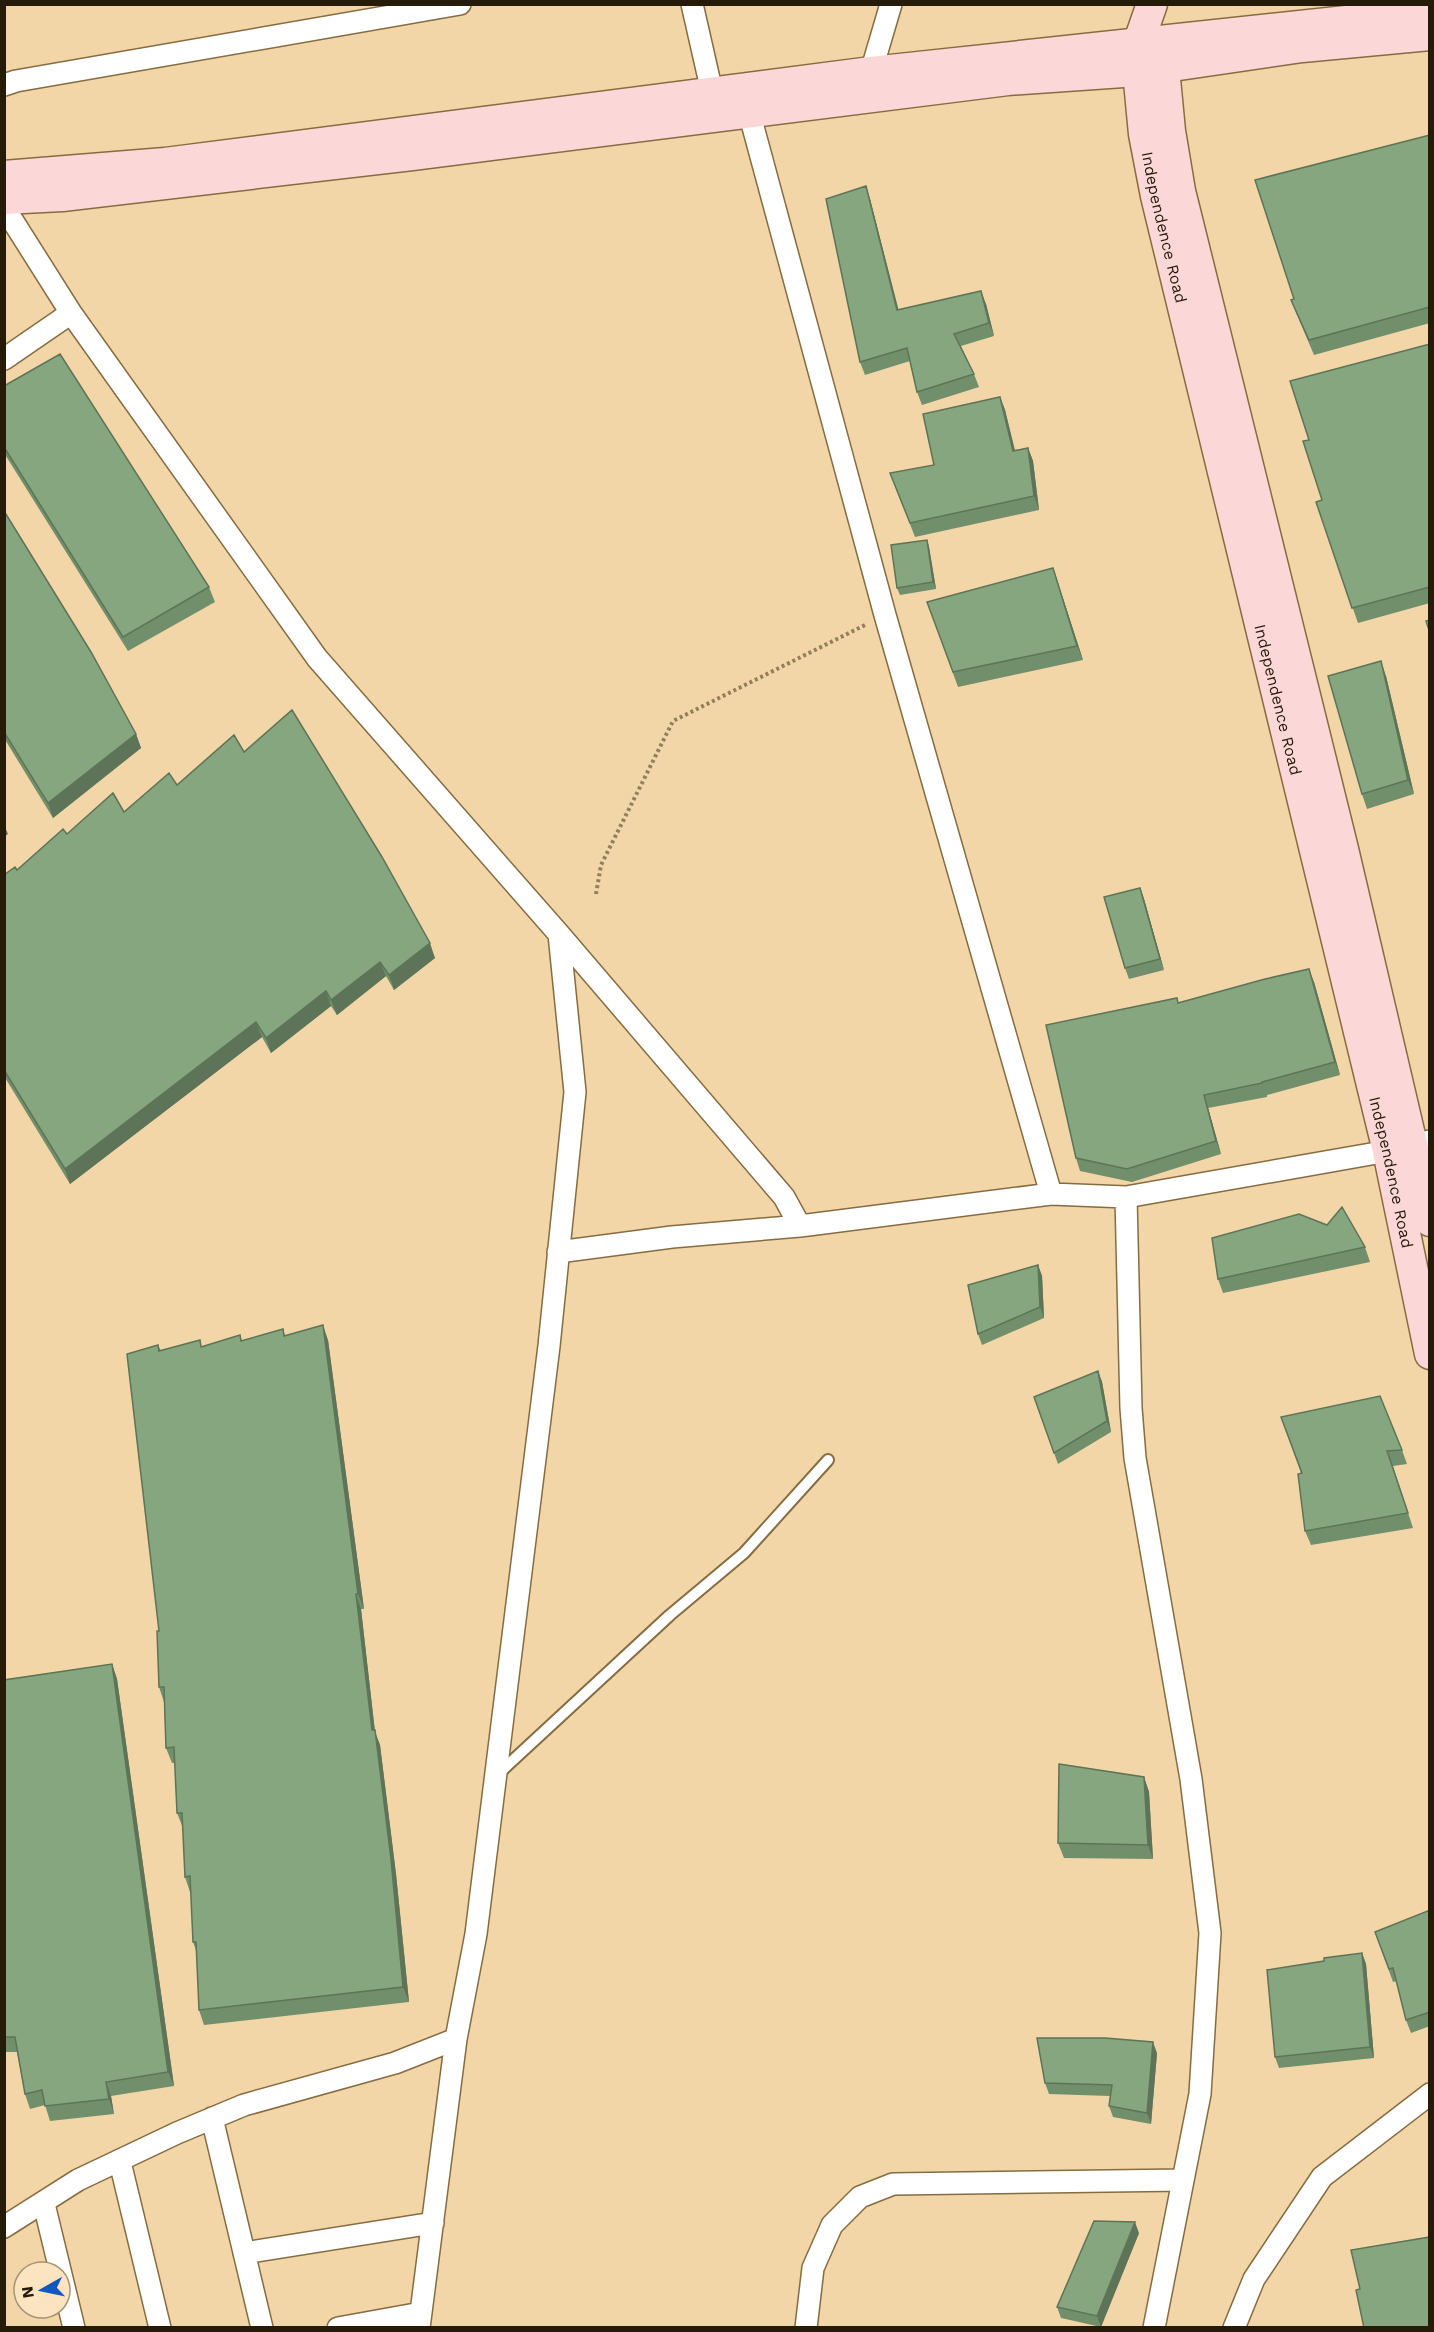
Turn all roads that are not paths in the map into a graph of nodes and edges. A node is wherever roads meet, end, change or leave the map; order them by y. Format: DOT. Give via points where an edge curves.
graph roads {
  1 [pos="460,4"];
  2 [pos="692,4"];
  3 [pos="891,4"];
  4 [pos="1152,4"];
  5 [pos="1430,12"];
  6 [pos="1430,35"];
  7 [pos="1151,56"];
  8 [pos="872,72"];
  9 [pos="4,86"];
  10 [pos="712,92"];
  11 [pos="750,112"];
  12 [pos="410,143"];
  13 [pos="4,176"];
  14 [pos="4,199"];
  15 [pos="4,207"];
  16 [pos="71,313"];
  17 [pos="4,359"];
  18 [pos="559,934"];
  19 [pos="1410,1146"];
  20 [pos="1051,1194"];
  21 [pos="1126,1197"];
  22 [pos="1430,1221"];
  23 [pos="800,1227"];
  24 [pos="558,1252"];
  25 [pos="1430,1354"];
  26 [pos="828,1460"];
  27 [pos="495,1776"];
  28 [pos="456,2039"];
  29 [pos="1430,2094"];
  30 [pos="212,2118"];
  31 [pos="120,2162"];
  32 [pos="1183,2180"];
  33 [pos="44,2204"];
  34 [pos="433,2223"];
  35 [pos="4,2227"];
  36 [pos="244,2253"];
  37 [pos="420,2320"];
  38 [pos="74,2328"];
  39 [pos="160,2328"];
  40 [pos="262,2328"];
  41 [pos="338,2328"];
  42 [pos="806,2328"];
  43 [pos="1154,2328"];
  44 [pos="1234,2328"];
  1 -- 9 [label="street"];
  2 -- 10 [label="street"];
  3 -- 8 [label="street"];
  4 -- 7 [label="main road, Independence Road"];
  5 -- 7 [label="main road"];
  6 -- 7 [label="main road"];
  7 -- 8 [label="main road"];
  7 -- 11 [label="main road" via="1008,80"];
  7 -- 19 [label="main road, Independence Road" via="1144,134 1156,196"];
  8 -- 10 [label="main road"];
  10 -- 12 [label="main road"];
  11 -- 12 [label="main road"];
  11 -- 20 [label="street" via="885,615"];
  12 -- 13 [label="main road"];
  12 -- 14 [label="main road" via="62,196"];
  15 -- 16 [label="street"];
  16 -- 17 [label="street"];
  16 -- 18 [label="street" via="317,658"];
  18 -- 23 [label="street" via="784,1197"];
  18 -- 24 [label="street" via="575,1092"];
  19 -- 21 [label="street"];
  19 -- 22 [label="main road, Independence Road"];
  19 -- 25 [label="main road, Independence Road"];
  20 -- 21 [label="street"];
  20 -- 23 [label="street"];
  21 -- 32 [label="street" via="1135,1458 1191,1779 1210,1933 1200,2094"];
  23 -- 24 [label="street" via="672,1237"];
  24 -- 27 [label="street"];
  26 -- 27 [label="lane" via="744,1553 670,1615"];
  27 -- 28 [label="street" via="476,1934"];
  28 -- 30 [label="street" via="395,2063 244,2105"];
  28 -- 34 [label="street"];
  29 -- 44 [label="street" via="1322,2177 1254,2279"];
  30 -- 31 [label="street"];
  30 -- 36 [label="street"];
  31 -- 33 [label="street" via="78,2180"];
  31 -- 39 [label="street"];
  32 -- 42 [label="street" via="893,2184 860,2197 832,2225 813,2268"];
  32 -- 43 [label="street"];
  33 -- 35 [label="street"];
  33 -- 38 [label="street"];
  34 -- 36 [label="street"];
  34 -- 37 [label="street"];
  36 -- 40 [label="street"];
  37 -- 41 [label="street"];
}
